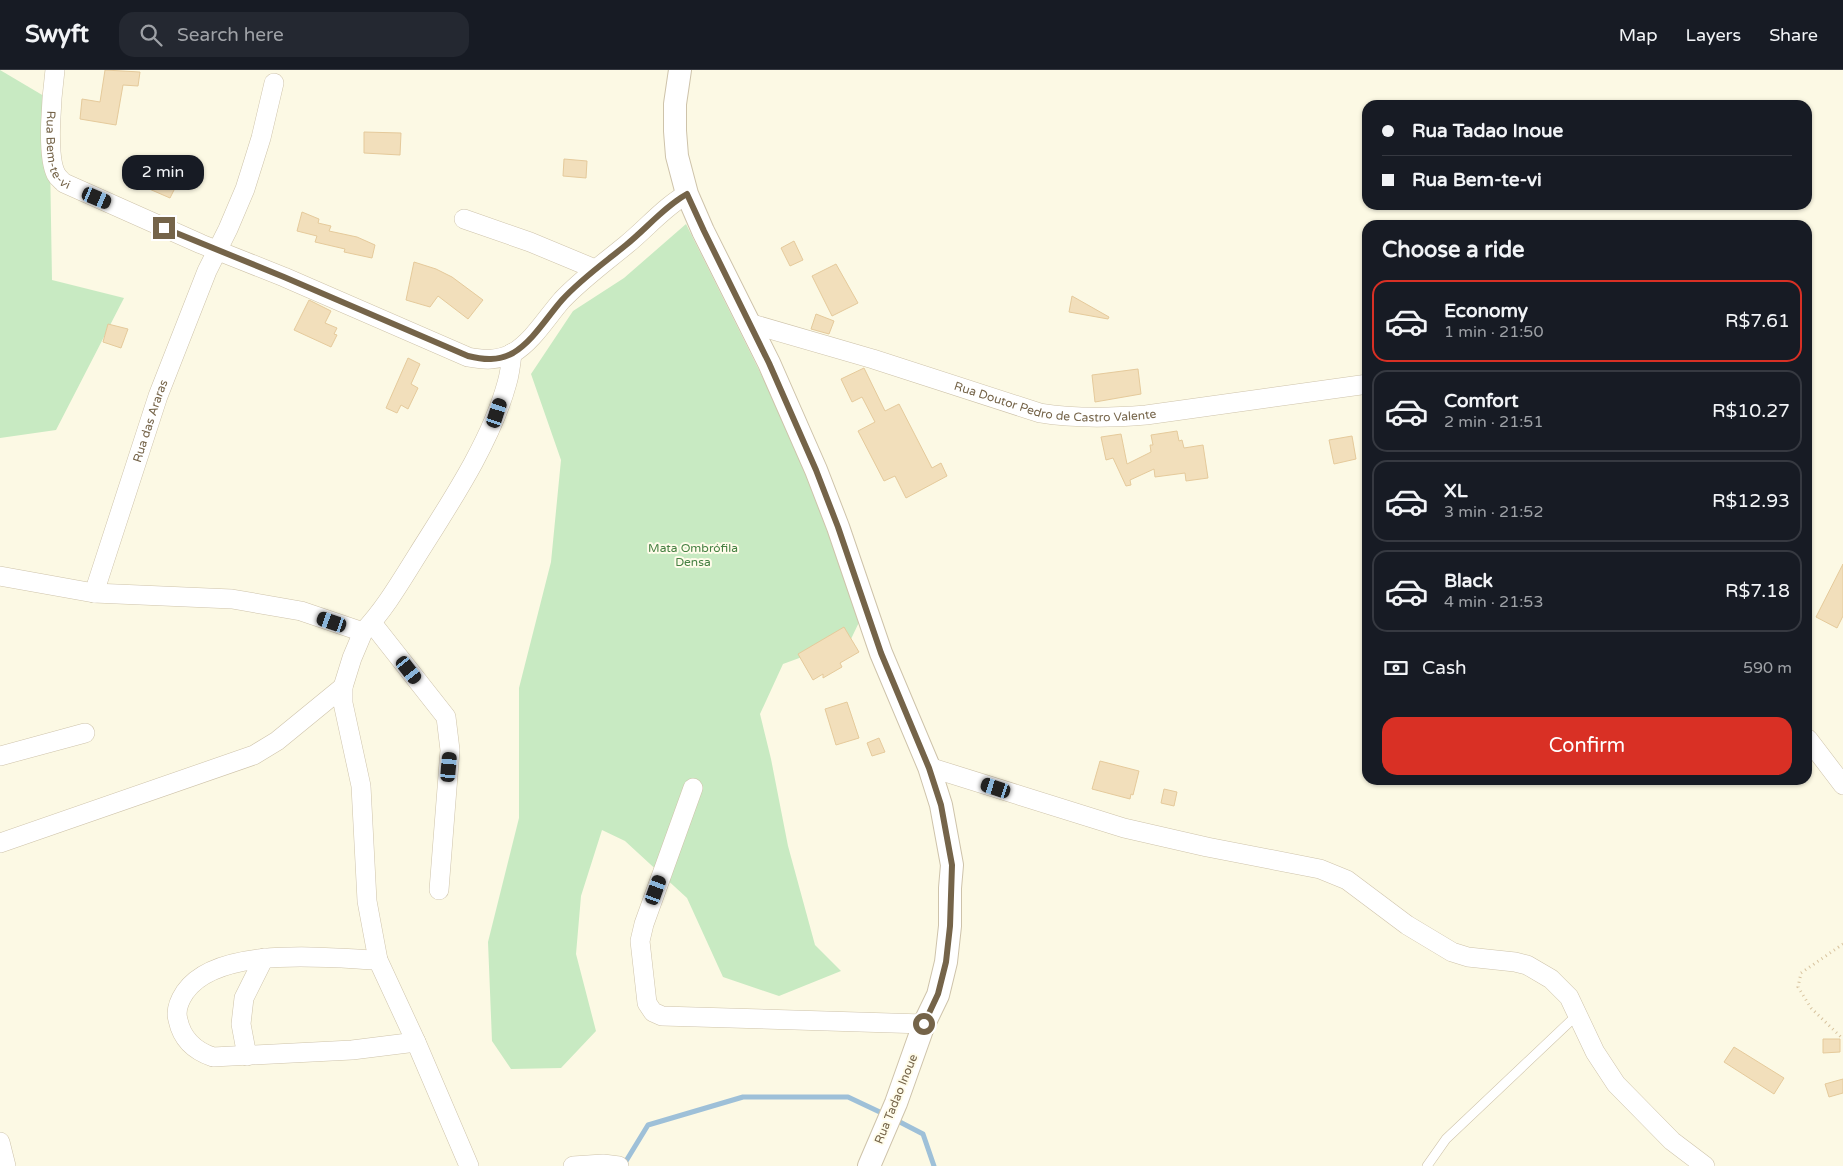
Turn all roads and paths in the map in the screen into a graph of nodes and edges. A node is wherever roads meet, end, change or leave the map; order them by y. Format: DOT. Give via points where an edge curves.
graph roads {
  1 [pos="55,70"];
  2 [pos="680,70"];
  3 [pos="274,83"];
  4 [pos="687,194"];
  5 [pos="464,219"];
  6 [pos="216,251"];
  7 [pos="595,269"];
  8 [pos="749,323"];
  9 [pos="512,353"];
  10 [pos="1362,385"];
  11 [pos="0,576"];
  12 [pos="94,594"];
  13 [pos="368,628"];
  14 [pos="342,686"];
  15 [pos="85,733"];
  16 [pos="1812,744"];
  17 [pos="0,756"];
  18 [pos="929,768"];
  19 [pos="1843,785"];
  20 [pos="693,788"];
  21 [pos="0,843"];
  22 [pos="439,890"];
  23 [pos="1843,944"];
  24 [pos="264,958"];
  25 [pos="378,960"];
  26 [pos="1578,1014"];
  27 [pos="924,1024"];
  28 [pos="1843,1039"];
  29 [pos="416,1042"];
  30 [pos="247,1056"];
  31 [pos="0,1142"];
  32 [pos="6,1166"];
  33 [pos="469,1166"];
  34 [pos="573,1166"];
  35 [pos="617,1166"];
  36 [pos="869,1166"];
  37 [pos="1427,1166"];
  38 [pos="1706,1166"];
  1 -- 6 [label="street, Rua Bem-te-vi" via="51,157 57,177"];
  2 -- 4 [label="street, Rua Tadao Inoue" via="675,131 677,156"];
  3 -- 6 [label="street, Rua das Araras" via="245,189"];
  4 -- 7 [label="street" via="670,204"];
  4 -- 8 [label="street, Rua Tadao Inoue"];
  5 -- 7 [label="street"];
  6 -- 9 [label="street, Rua Bem-te-vi" via="468,356 491,360"];
  6 -- 12 [label="street, Rua das Araras" via="158,396"];
  7 -- 9 [label="street" via="563,299 526,343"];
  8 -- 10 [label="street, Rua Doutor Pedro de Castro Valente" via="1032,410 1065,417 1146,415"];
  8 -- 18 [label="street, Rua Tadao Inoue" via="816,470 881,653"];
  9 -- 13 [label="street" via="508,382 479,451 437,524"];
  11 -- 12 [label="street"];
  12 -- 13 [label="street" via="232,599 301,611"];
  13 -- 14 [label="street"];
  13 -- 22 [label="street" via="446,717 450,750"];
  14 -- 21 [label="street" via="277,741 254,755"];
  14 -- 25 [label="street" via="361,786 367,901"];
  15 -- 17 [label="street"];
  16 -- 19 [label="street"];
  18 -- 26 [label="street" via="1124,828 1199,846 1300,864 1336,875 1452,952 1515,962 1537,971 1560,987"];
  18 -- 27 [label="street, Rua Tadao Inoue" via="941,805 952,865 946,962 938,994"];
  20 -- 27 [label="street" via="640,941 647,1003 653,1012 662,1016"];
  23 -- 28 [label="path" via="1801,973 1798,988 1811,1008"];
  24 -- 25 [label="street"];
  24 -- 30 [label="street" via="244,998 241,1024"];
  24 -- 30 [label="street" via="235,962 211,972 190,986 177,1007 182,1032 201,1053 213,1057"];
  25 -- 29 [label="street"];
  26 -- 37 [label="lane" via="1446,1139"];
  26 -- 38 [label="street" via="1598,1058 1616,1084 1672,1141"];
  27 -- 36 [label="street, Rua Tadao Inoue"];
  29 -- 30 [label="street" via="352,1050"];
  29 -- 33 [label="street"];
  31 -- 32 [label="street"];
  34 -- 35 [label="street"];
}
